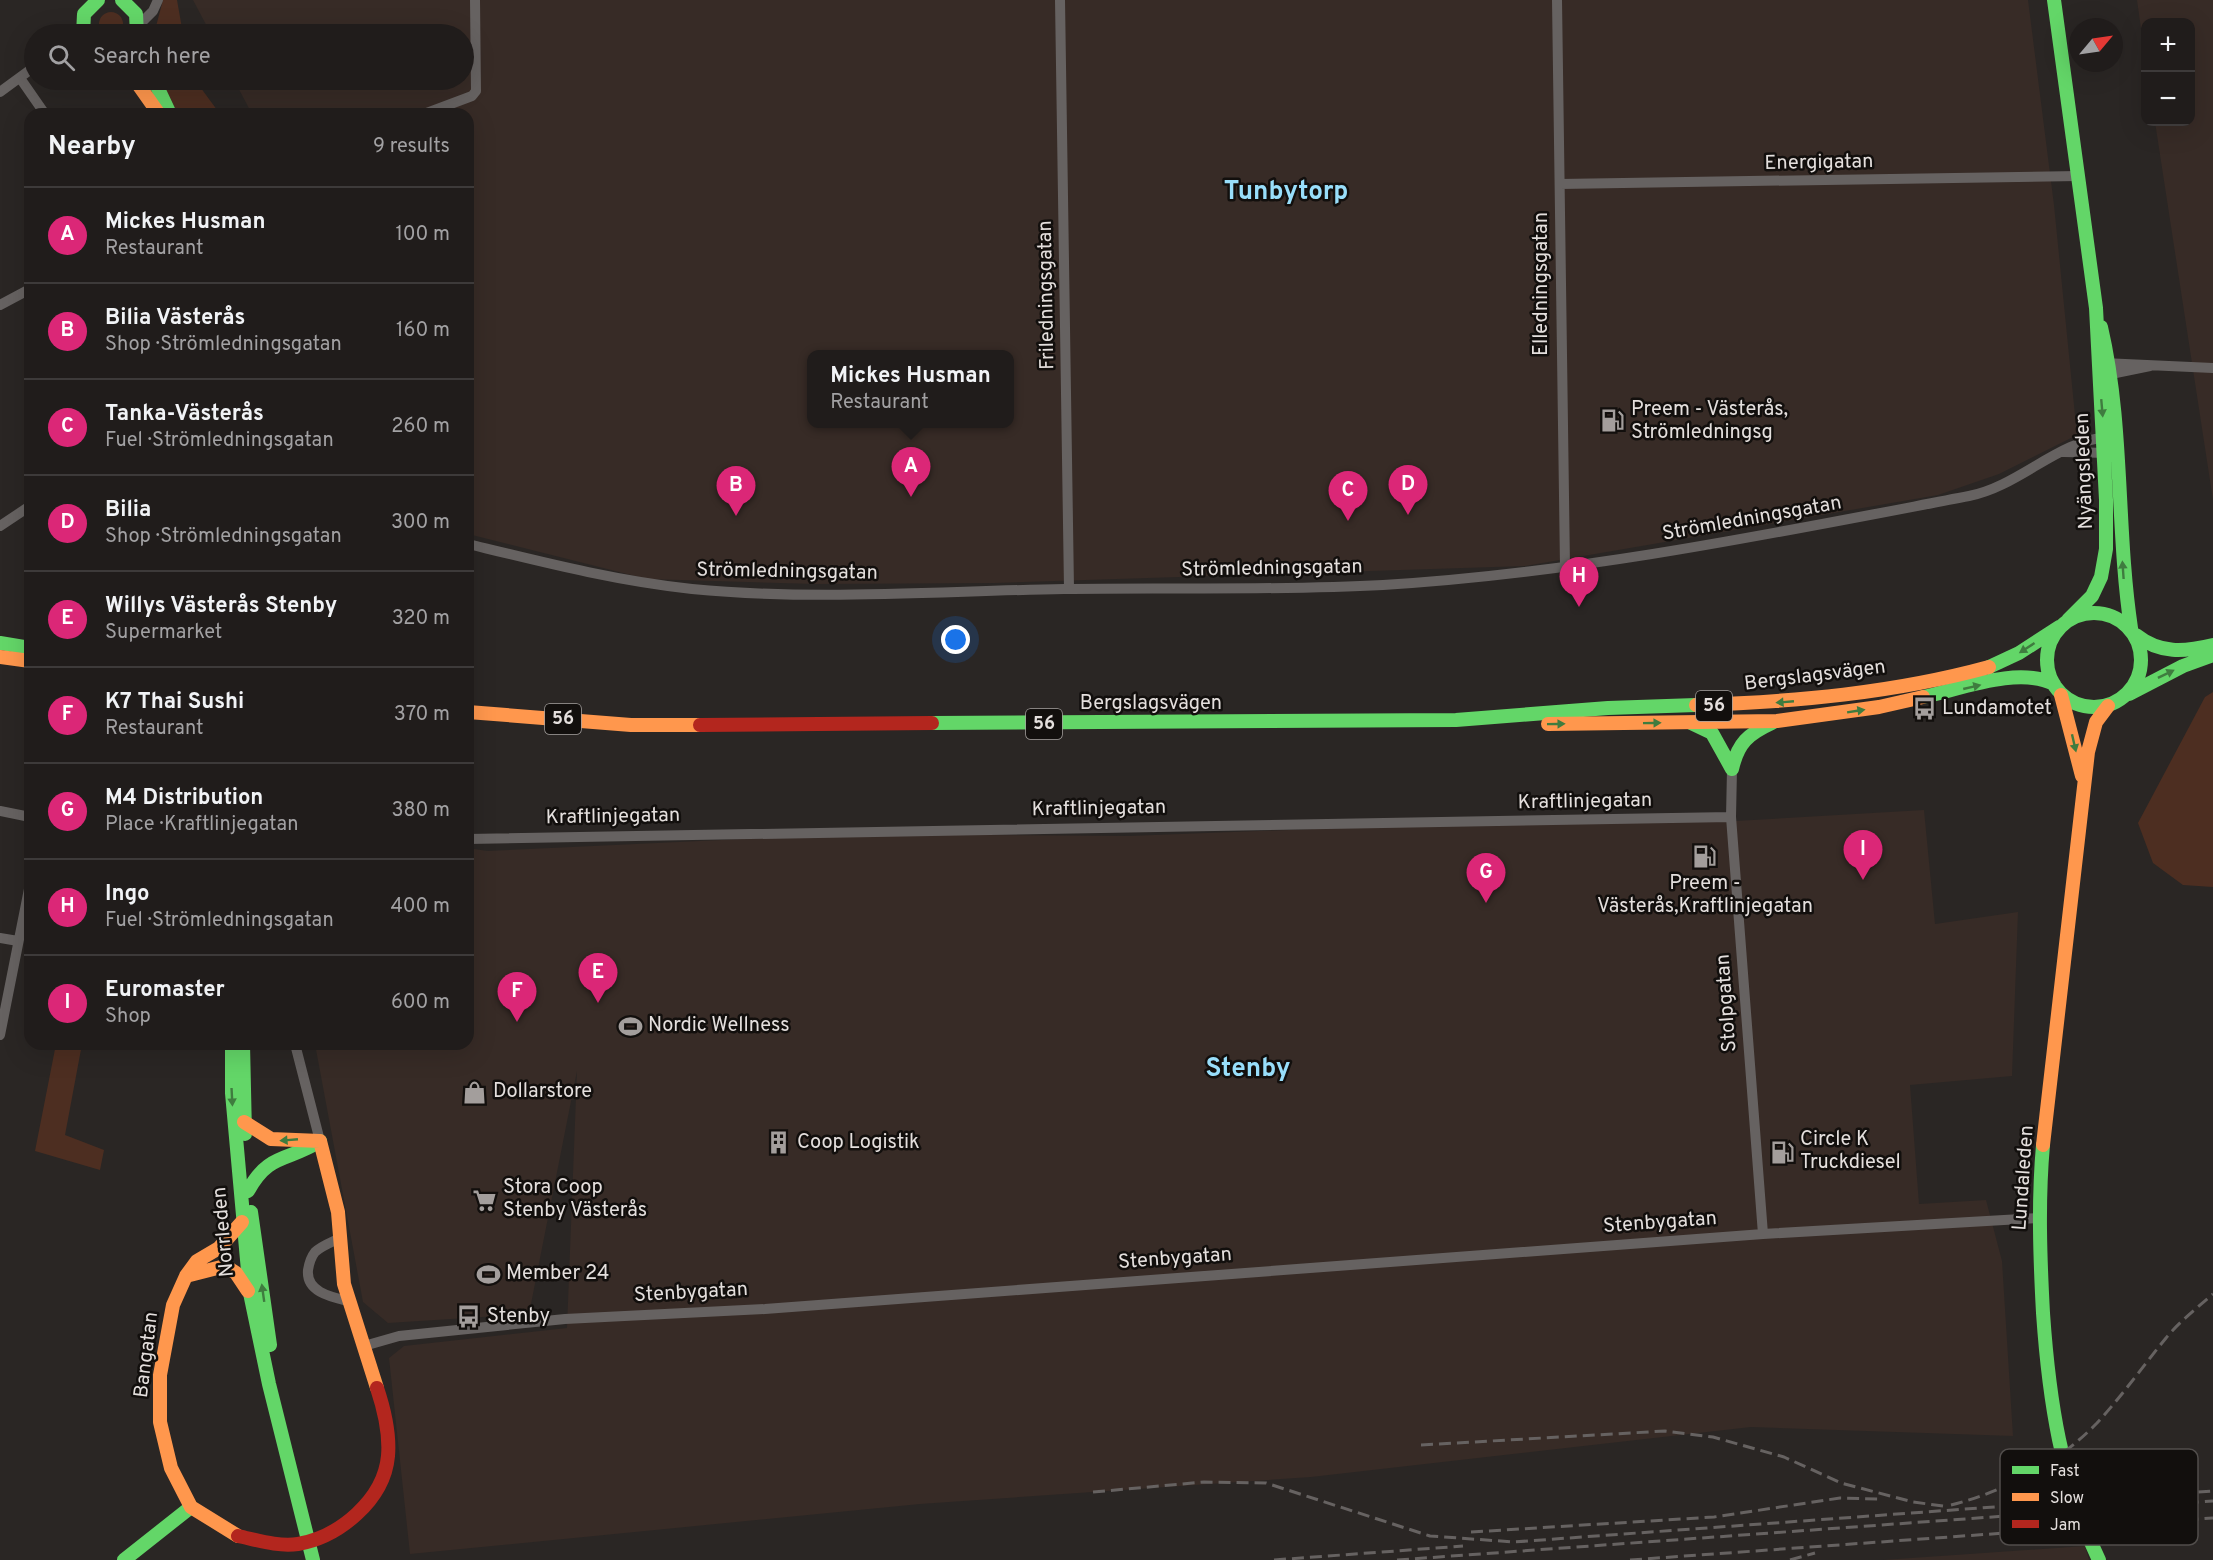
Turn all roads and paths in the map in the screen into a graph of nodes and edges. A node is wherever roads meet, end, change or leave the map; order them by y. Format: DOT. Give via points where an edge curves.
graph roads {
  1 [pos="99,0"];
  2 [pos="122,0"];
  3 [pos="158,0"];
  4 [pos="475,0"];
  5 [pos="1060,0"];
  6 [pos="1557,0"];
  7 [pos="2054,0"];
  8 [pos="84,6"];
  9 [pos="81,24"];
  10 [pos="136,24"];
  11 [pos="143,24"];
  12 [pos="24,75"];
  13 [pos="20,78"];
  14 [pos="24,84"];
  15 [pos="28,90"];
  16 [pos="142,90"];
  17 [pos="159,90"];
  18 [pos="0,92"];
  19 [pos="41,108"];
  20 [pos="155,108"];
  21 [pos="167,108"];
  22 [pos="440,108"];
  23 [pos="2078,176"];
  24 [pos="1560,184"];
  25 [pos="24,292"];
  26 [pos="0,305"];
  27 [pos="2213,368"];
  28 [pos="2104,369"];
  29 [pos="2110,437"];
  30 [pos="2064,452"];
  31 [pos="2111,452"];
  32 [pos="24,510"];
  33 [pos="0,526"];
  34 [pos="474,545"];
  35 [pos="1565,567"];
  36 [pos="1069,589"];
  37 [pos="2064,624"];
  38 [pos="2133,632"];
  39 [pos="0,643"];
  40 [pos="2213,645"];
  41 [pos="24,647"];
  42 [pos="2213,655"];
  43 [pos="0,657"];
  44 [pos="24,660"];
  45 [pos="2058,690"];
  46 [pos="2121,698"];
  47 [pos="2108,706"];
  48 [pos="474,712"];
  49 [pos="1456,720"];
  50 [pos="474,721"];
  51 [pos="1777,721"];
  52 [pos="1688,722"];
  53 [pos="631,724"];
  54 [pos="1731,769"];
  55 [pos="2086,792"];
  56 [pos="0,811"];
  57 [pos="24,816"];
  58 [pos="1731,817"];
  59 [pos="474,839"];
  60 [pos="24,912"];
  61 [pos="0,938"];
  62 [pos="18,941"];
  63 [pos="0,1035"];
  64 [pos="232,1050"];
  65 [pos="243,1050"];
  66 [pos="297,1050"];
  67 [pos="244,1122"];
  68 [pos="320,1141"];
  69 [pos="248,1191"];
  70 [pos="2039,1218"];
  71 [pos="242,1222"];
  72 [pos="1763,1234"];
  73 [pos="339,1238"];
  74 [pos="186,1276"];
  75 [pos="250,1293"];
  76 [pos="348,1301"];
  77 [pos="364,1346"];
  78 [pos="278,1414"];
  79 [pos="2060,1449"];
  80 [pos="191,1507"];
  81 [pos="2092,1545"];
  82 [pos="124,1560"];
  83 [pos="313,1560"];
  84 [pos="2099,1560"];
  1 -- 8 [label="main road"];
  2 -- 10 [label="main road" via="133,9"];
  3 -- 11 [label="street"];
  4 -- 22 [label="street" via="476,91"];
  5 -- 36 [label="street, Friledningsgatan"];
  6 -- 24 [label="street, Elledningsgatan"];
  7 -- 23 [label="main road, Nyängsleden"];
  8 -- 9 [label="main road"];
  12 -- 13 [label="street"];
  13 -- 14 [label="street"];
  13 -- 18 [label="street"];
  15 -- 19 [label="street"];
  16 -- 20 [label="main road"];
  17 -- 21 [label="main road"];
  23 -- 24 [label="street, Energigatan"];
  23 -- 28 [label="main road, Nyängsleden"];
  24 -- 35 [label="street, Elledningsgatan"];
  25 -- 26 [label="street"];
  27 -- 28 [label="street" via="2156,364"];
  28 -- 29 [label="main road, Nyängsleden"];
  29 -- 30 [label="street, Strömledningsgatan" via="2083,439"];
  29 -- 31 [label="main road, Nyängsleden"];
  30 -- 31 [label="street, Strömledningsgatan"];
  30 -- 35 [label="street, Strömledningsgatan" via="1986,493 1723,544"];
  31 -- 37 [label="main road, Nyängsleden" via="2107,554 2101,579 2090,600"];
  38 -- 31 [label="main road, Nyängsleden, one-way"];
  32 -- 33 [label="street"];
  34 -- 36 [label="street, Strömledningsgatan" via="585,572 725,591 830,595"];
  35 -- 36 [label="street, Strömledningsgatan" via="1382,585"];
  37 -- 38 [label="main road, 56" via="2085,614 2103,613"];
  37 -- 45 [label="main road" via="2047,650 2049,673"];
  37 -- 49 [label="main road, Bergslagsvägen / 56, one-way" via="1993,666 1843,695 1785,702 1608,708"];
  38 -- 40 [label="main road, 56" via="2160,650"];
  38 -- 46 [label="main road" via="2142,658 2140,669 2136,681"];
  39 -- 41 [label="main road"];
  46 -- 42 [label="main road, one-way" via="2163,675"];
  43 -- 44 [label="main road"];
  45 -- 47 [label="main road, 56" via="2072,703"];
  51 -- 45 [label="main road, Bergslagsvägen / 56, one-way" via="1879,707 2019,676 2040,677"];
  45 -- 55 [label="main road, Lundaleden, one-way"];
  46 -- 47 [label="main road"];
  47 -- 55 [label="main road, Lundaleden" via="2092,730"];
  48 -- 53 [label="main road, Bergslagsvägen / 56"];
  49 -- 52 [label="main road, Bergslagsvägen / 56, one-way" via="1471,725"];
  49 -- 53 [label="main road, Bergslagsvägen / 56"];
  50 -- 53 [label="main road, Bergslagsvägen / 56" via="578,728"];
  51 -- 52 [label="main road, Bergslagsvägen / 56"];
  51 -- 54 [label="main road" via="1739,742"];
  52 -- 54 [label="main road" via="1712,733"];
  54 -- 58 [label="street, Stolpgatan"];
  55 -- 70 [label="main road, Lundaleden" via="2057,1017"];
  56 -- 57 [label="street"];
  58 -- 59 [label="street, Kraftlinjegatan"];
  58 -- 72 [label="street, Stolpgatan"];
  60 -- 62 [label="street"];
  61 -- 62 [label="street"];
  62 -- 63 [label="street"];
  64 -- 71 [label="main road, Norrleden, one-way"];
  65 -- 67 [label="main road, Norrleden"];
  66 -- 68 [label="street"];
  68 -- 67 [label="main road, one-way" via="272,1141 257,1135"];
  67 -- 69 [label="main road, Norrleden"];
  68 -- 69 [label="main road" via="306,1152 266,1163 257,1171"];
  68 -- 73 [label="main road" via="338,1212"];
  78 -- 69 [label="main road, Norrleden, one-way"];
  70 -- 72 [label="street, Stenbygatan"];
  70 -- 79 [label="main road, Lundaleden" via="2048,1385"];
  71 -- 74 [label="main road"];
  71 -- 75 [label="main road, Norrleden"];
  72 -- 77 [label="street, Stenbygatan" via="765,1309 565,1319 399,1336"];
  73 -- 76 [label="main road"];
  73 -- 76 [label="street" via="315,1253 308,1274 319,1291"];
  74 -- 75 [label="main road" via="225,1266 237,1274"];
  74 -- 80 [label="main road, Bangatan" via="173,1305 158,1391 167,1454"];
  75 -- 78 [label="main road, Norrleden"];
  76 -- 77 [label="main road"];
  77 -- 80 [label="main road" via="385,1412 388,1457 381,1481 366,1506 351,1520 318,1539 277,1544 238,1536"];
  78 -- 83 [label="main road, Norrleden"];
  80 -- 82 [label="main road"];
  81 -- 84 [label="main road, Lundaleden"];
}
